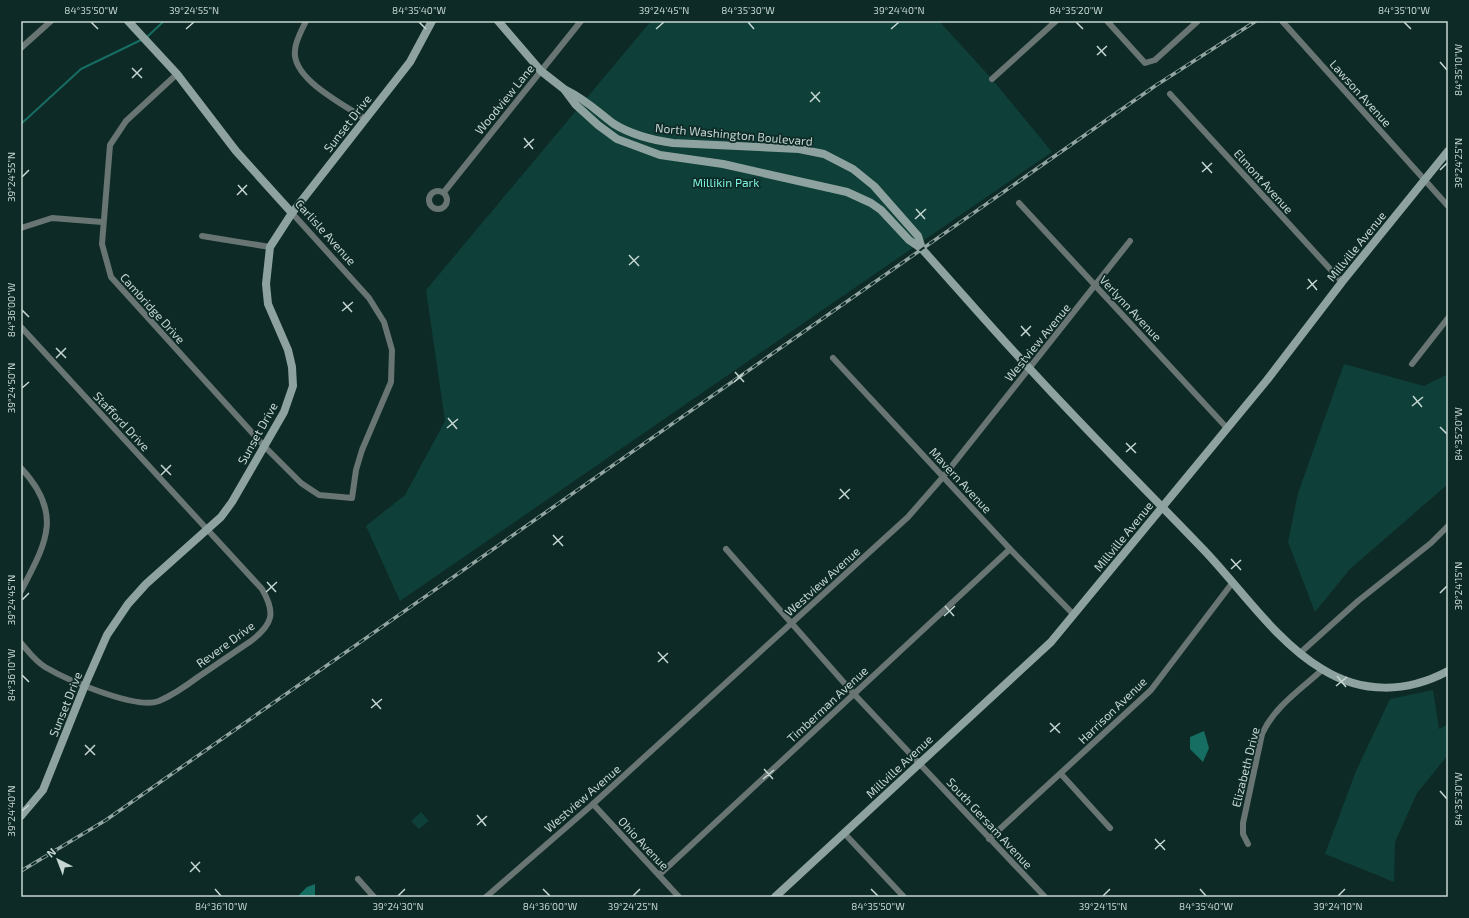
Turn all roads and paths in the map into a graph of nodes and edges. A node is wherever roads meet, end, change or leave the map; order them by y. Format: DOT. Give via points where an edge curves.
graph roads {
  1 [pos="51,21"];
  2 [pos="128,21"];
  3 [pos="306,21"];
  4 [pos="432,21"];
  5 [pos="498,21"];
  6 [pos="581,21"];
  7 [pos="1056,21"];
  8 [pos="1107,21"];
  9 [pos="1198,21"];
  10 [pos="1282,21"];
  11 [pos="22,45"];
  12 [pos="541,71"];
  13 [pos="177,74"];
  14 [pos="992,79"];
  15 [pos="564,89"];
  16 [pos="1170,94"];
  17 [pos="365,119"];
  18 [pos="1448,151"];
  19 [pos="1424,179"];
  20 [pos="444,192"];
  21 [pos="1019,203"];
  22 [pos="1448,206"];
  23 [pos="292,213"];
  24 [pos="102,222"];
  25 [pos="21,228"];
  26 [pos="202,236"];
  27 [pos="1130,241"];
  28 [pos="270,247"];
  29 [pos="922,249"];
  30 [pos="1342,282"];
  31 [pos="1096,286"];
  32 [pos="1448,318"];
  33 [pos="21,327"];
  34 [pos="833,358"];
  35 [pos="1412,364"];
  36 [pos="1030,369"];
  37 [pos="1226,428"];
  38 [pos="265,447"];
  39 [pos="21,468"];
  40 [pos="943,477"];
  41 [pos="352,498"];
  42 [pos="1162,507"];
  43 [pos="1448,526"];
  44 [pos="208,529"];
  45 [pos="726,549"];
  46 [pos="1010,549"];
  47 [pos="1233,582"];
  48 [pos="21,591"];
  49 [pos="1074,615"];
  50 [pos="792,624"];
  51 [pos="21,643"];
  52 [pos="1300,653"];
  53 [pos="1322,670"];
  54 [pos="1448,671"];
  55 [pos="85,685"];
  56 [pos="854,694"];
  57 [pos="920,764"];
  58 [pos="1061,774"];
  59 [pos="593,804"];
  60 [pos="21,816"];
  61 [pos="1110,828"];
  62 [pos="844,834"];
  63 [pos="989,839"];
  64 [pos="1248,844"];
  65 [pos="659,875"];
  66 [pos="358,879"];
  67 [pos="374,897"];
  68 [pos="486,897"];
  69 [pos="679,897"];
  70 [pos="775,897"];
  71 [pos="904,897"];
  72 [pos="1045,897"];
  1 -- 11 [label="street"];
  2 -- 13 [label="street, Carlisle Avenue"];
  3 -- 17 [label="street" via="294,51 297,64 314,85"];
  4 -- 17 [label="street, Sunset Drive" via="410,62"];
  5 -- 12 [label="street, North Washington Boulevard"];
  6 -- 12 [label="street, Woodview Lane"];
  7 -- 14 [label="street"];
  8 -- 9 [label="street" via="1145,62 1154,60"];
  10 -- 19 [label="street, Lawson Avenue"];
  12 -- 15 [label="street, North Washington Boulevard"];
  12 -- 20 [label="street, Woodview Lane"];
  13 -- 23 [label="street, Carlisle Avenue" via="236,151"];
  13 -- 24 [label="street, Cambridge Drive" via="126,121 110,145"];
  15 -- 29 [label="street, North Washington Boulevard" via="598,125 617,139 660,154 739,167 847,192 881,210 909,240"];
  15 -- 29 [label="street, North Washington Boulevard" via="582,98 625,130 654,141 800,149 824,154 842,162 874,186 891,204 918,236"];
  16 -- 30 [label="street, Elmont Avenue"];
  17 -- 23 [label="street, Sunset Drive"];
  18 -- 19 [label="street, Millville Avenue"];
  19 -- 22 [label="street, Lawson Avenue"];
  19 -- 30 [label="street, Millville Avenue"];
  21 -- 31 [label="street, Verlynn Avenue"];
  23 -- 28 [label="street, Sunset Drive"];
  23 -- 41 [label="street, Carlisle Avenue" via="369,298 384,322 392,350 390,382 362,450"];
  24 -- 25 [label="street" via="52,218"];
  24 -- 38 [label="street, Cambridge Drive" via="102,244 110,277"];
  26 -- 28 [label="street"];
  27 -- 31 [label="street, Westview Avenue"];
  28 -- 38 [label="street, Sunset Drive" via="266,284 268,304 288,350 293,386 284,412"];
  29 -- 36 [label="street, North Washington Boulevard"];
  30 -- 37 [label="street, Millville Avenue" via="1267,380"];
  31 -- 36 [label="street, Westview Avenue"];
  31 -- 37 [label="street, Verlynn Avenue"];
  32 -- 35 [label="street"];
  33 -- 44 [label="street, Stafford Drive"];
  34 -- 40 [label="street, Mavern Avenue"];
  36 -- 40 [label="street, Westview Avenue"];
  36 -- 42 [label="street, North Washington Boulevard"];
  37 -- 42 [label="street, Millville Avenue"];
  38 -- 41 [label="street, Cambridge Drive" via="310,490 319,495"];
  38 -- 44 [label="street, Sunset Drive" via="232,502"];
  39 -- 48 [label="street" via="39,491 46,507 48,524 40,554"];
  40 -- 46 [label="street, Mavern Avenue"];
  40 -- 50 [label="street, Westview Avenue" via="908,517"];
  42 -- 47 [label="street, North Washington Boulevard"];
  42 -- 49 [label="street, Millville Avenue"];
  43 -- 52 [label="street"];
  44 -- 55 [label="street, Sunset Drive" via="146,584 128,604 108,635"];
  44 -- 55 [label="street, Revere Drive" via="262,589 272,612 269,622 261,632 174,693 158,701 145,704"];
  45 -- 50 [label="street, South Gersam Avenue"];
  46 -- 49 [label="street, Mavern Avenue"];
  46 -- 56 [label="street, Timberman Avenue"];
  47 -- 52 [label="street, North Washington Boulevard" via="1280,635"];
  47 -- 58 [label="street, Harrison Avenue" via="1151,690"];
  49 -- 57 [label="street, Millville Avenue" via="1051,642"];
  50 -- 56 [label="street, South Gersam Avenue"];
  50 -- 59 [label="street, Westview Avenue"];
  51 -- 55 [label="street, Revere Drive" via="44,666"];
  52 -- 53 [label="street, North Washington Boulevard"];
  53 -- 54 [label="street, North Washington Boulevard" via="1360,686 1384,689 1409,686"];
  53 -- 64 [label="street, Elizabeth Drive" via="1275,713 1262,734 1243,823 1243,834"];
  55 -- 60 [label="street, Sunset Drive" via="43,790"];
  56 -- 57 [label="street, South Gersam Avenue"];
  56 -- 65 [label="street, Timberman Avenue"];
  57 -- 62 [label="street, Millville Avenue"];
  57 -- 63 [label="street, South Gersam Avenue"];
  58 -- 61 [label="street"];
  58 -- 63 [label="street, Harrison Avenue"];
  59 -- 65 [label="street, Ohio Avenue"];
  59 -- 68 [label="street, Westview Avenue"];
  62 -- 70 [label="street, Millville Avenue"];
  62 -- 71 [label="street"];
  63 -- 72 [label="street, South Gersam Avenue"];
  65 -- 69 [label="street, Ohio Avenue"];
  66 -- 67 [label="street"];
}
